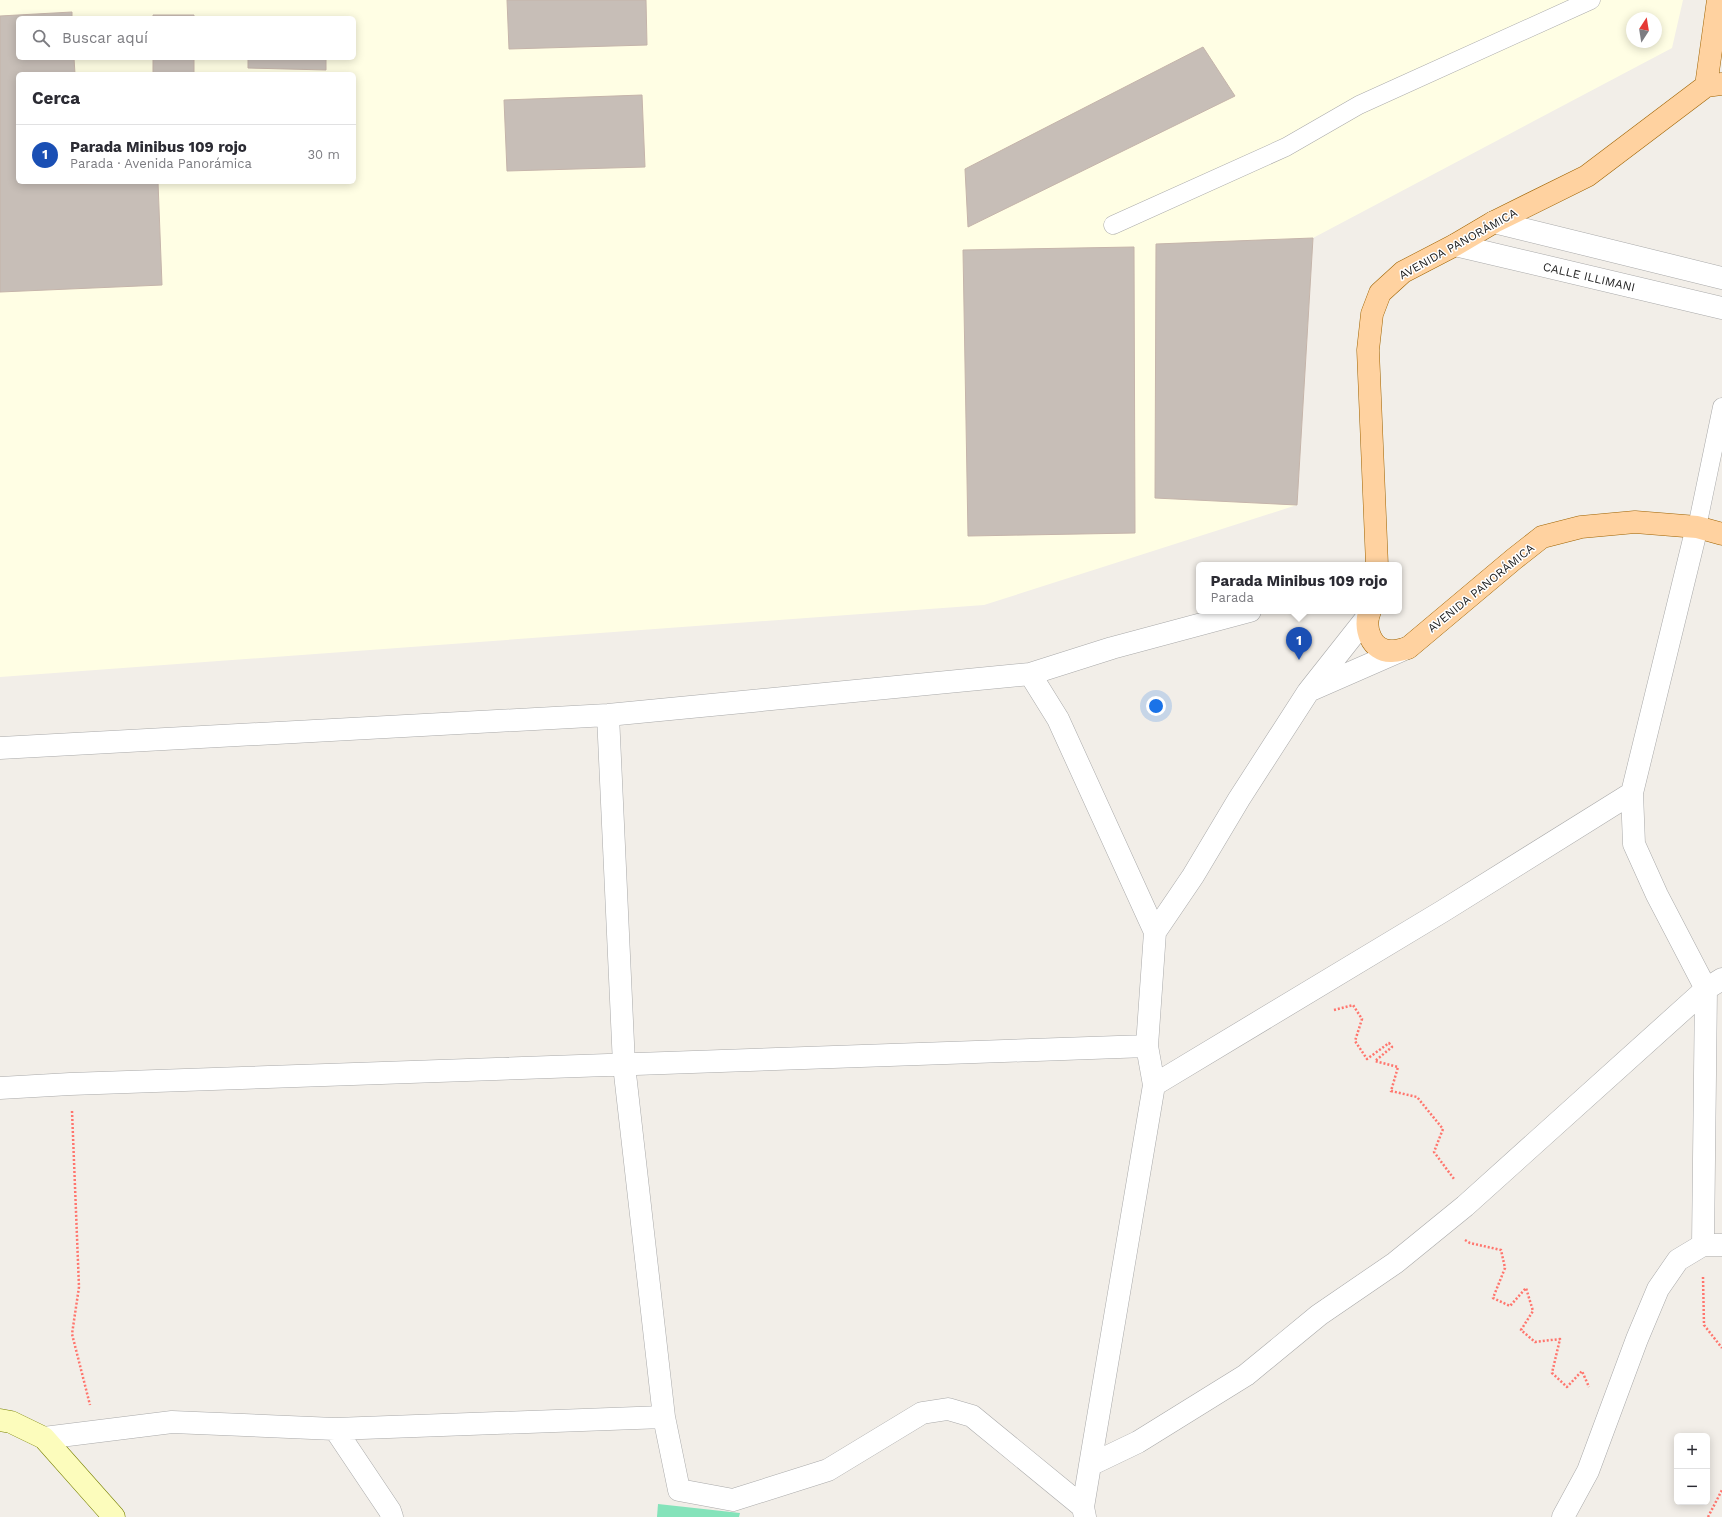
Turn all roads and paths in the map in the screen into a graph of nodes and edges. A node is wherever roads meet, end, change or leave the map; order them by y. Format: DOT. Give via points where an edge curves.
graph roads {
  1 [pos="1591,0"];
  2 [pos="1718,0"];
  3 [pos="1714,85"];
  4 [pos="1494,222"];
  5 [pos="1113,225"];
  6 [pos="1456,245"];
  7 [pos="1722,278"];
  8 [pos="1722,308"];
  9 [pos="1722,407"];
  10 [pos="1697,528"];
  11 [pos="1722,534"];
  12 [pos="1378,562"];
  13 [pos="1239,614"];
  14 [pos="1369,614"];
  15 [pos="1408,648"];
  16 [pos="1030,674"];
  17 [pos="1308,692"];
  18 [pos="608,715"];
  19 [pos="0,748"];
  20 [pos="1632,793"];
  21 [pos="1155,932"];
  22 [pos="1714,984"];
  23 [pos="1330,1008"];
  24 [pos="1147,1046"];
  25 [pos="624,1065"];
  26 [pos="70,1084"];
  27 [pos="1154,1085"];
  28 [pos="0,1088"];
  29 [pos="1465,1206"];
  30 [pos="1712,1245"];
  31 [pos="1722,1348"];
  32 [pos="1591,1392"];
  33 [pos="664,1417"];
  34 [pos="0,1420"];
  35 [pos="335,1429"];
  36 [pos="97,1432"];
  37 [pos="44,1438"];
  38 [pos="1090,1465"];
  39 [pos="1722,1490"];
  40 [pos="1084,1512"];
  41 [pos="114,1517"];
  42 [pos="392,1517"];
  43 [pos="1563,1517"];
  44 [pos="1708,1517"];
  1 -- 5 [label="lane" via="1359,105 1286,147"];
  2 -- 3 [label="main road, AVENIDA PANORÁMICA"];
  3 -- 4 [label="main road, AVENIDA PANORÁMICA" via="1587,176"];
  4 -- 6 [label="main road, AVENIDA PANORÁMICA"];
  4 -- 7 [label="street"];
  6 -- 8 [label="street, CALLE ILLIMANI"];
  6 -- 12 [label="main road, AVENIDA PANORÁMICA" via="1403,272 1380,293 1372,314 1368,350"];
  9 -- 10 [label="lane"];
  10 -- 11 [label="main road, AVENIDA PANORÁMICA"];
  10 -- 15 [label="main road, AVENIDA PANORÁMICA" via="1635,522 1581,527 1542,538"];
  10 -- 20 [label="street"];
  13 -- 16 [label="street" via="1119,646"];
  14 -- 15 [label="main road" via="1368,634 1377,647 1391,652"];
  14 -- 17 [label="street"];
  15 -- 17 [label="street"];
  16 -- 18 [label="street"];
  16 -- 21 [label="street" via="1058,719"];
  17 -- 21 [label="street"];
  18 -- 19 [label="street"];
  18 -- 25 [label="street"];
  20 -- 22 [label="street" via="1634,844 1657,895"];
  20 -- 27 [label="street"];
  21 -- 24 [label="street"];
  22 -- 29 [label="street"];
  22 -- 30 [label="street"];
  23 -- 29 [label="path" via="1336,1010 1353,1005 1362,1019 1355,1040 1367,1059 1389,1043 1392,1047 1375,1061 1398,1067 1391,1091 1417,1097 1443,1129 1434,1152 1459,1186"];
  24 -- 25 [label="street"];
  24 -- 27 [label="street"];
  25 -- 26 [label="street"];
  25 -- 33 [label="street"];
  26 -- 28 [label="street"];
  26 -- 36 [label="path" via="79,1287 72,1334"];
  27 -- 38 [label="street"];
  29 -- 32 [label="path" via="1470,1211 1456,1233 1470,1243 1501,1250 1505,1268 1494,1298 1510,1306 1526,1288 1533,1311 1521,1330 1535,1342 1560,1340 1552,1373 1567,1387 1582,1371"];
  29 -- 38 [label="street" via="1395,1264 1319,1315 1246,1374 1138,1442"];
  30 -- 31 [label="path" via="1704,1325"];
  30 -- 43 [label="street" via="1678,1260 1658,1289 1588,1471"];
  33 -- 35 [label="street"];
  33 -- 40 [label="street" via="679,1490 733,1500 828,1470 922,1413 948,1409 972,1416"];
  34 -- 37 [label="street" via="11,1422"];
  35 -- 36 [label="street" via="172,1422"];
  35 -- 42 [label="street"];
  36 -- 37 [label="street"];
  37 -- 41 [label="street"];
  38 -- 40 [label="street"];
  39 -- 44 [label="path"];
}
